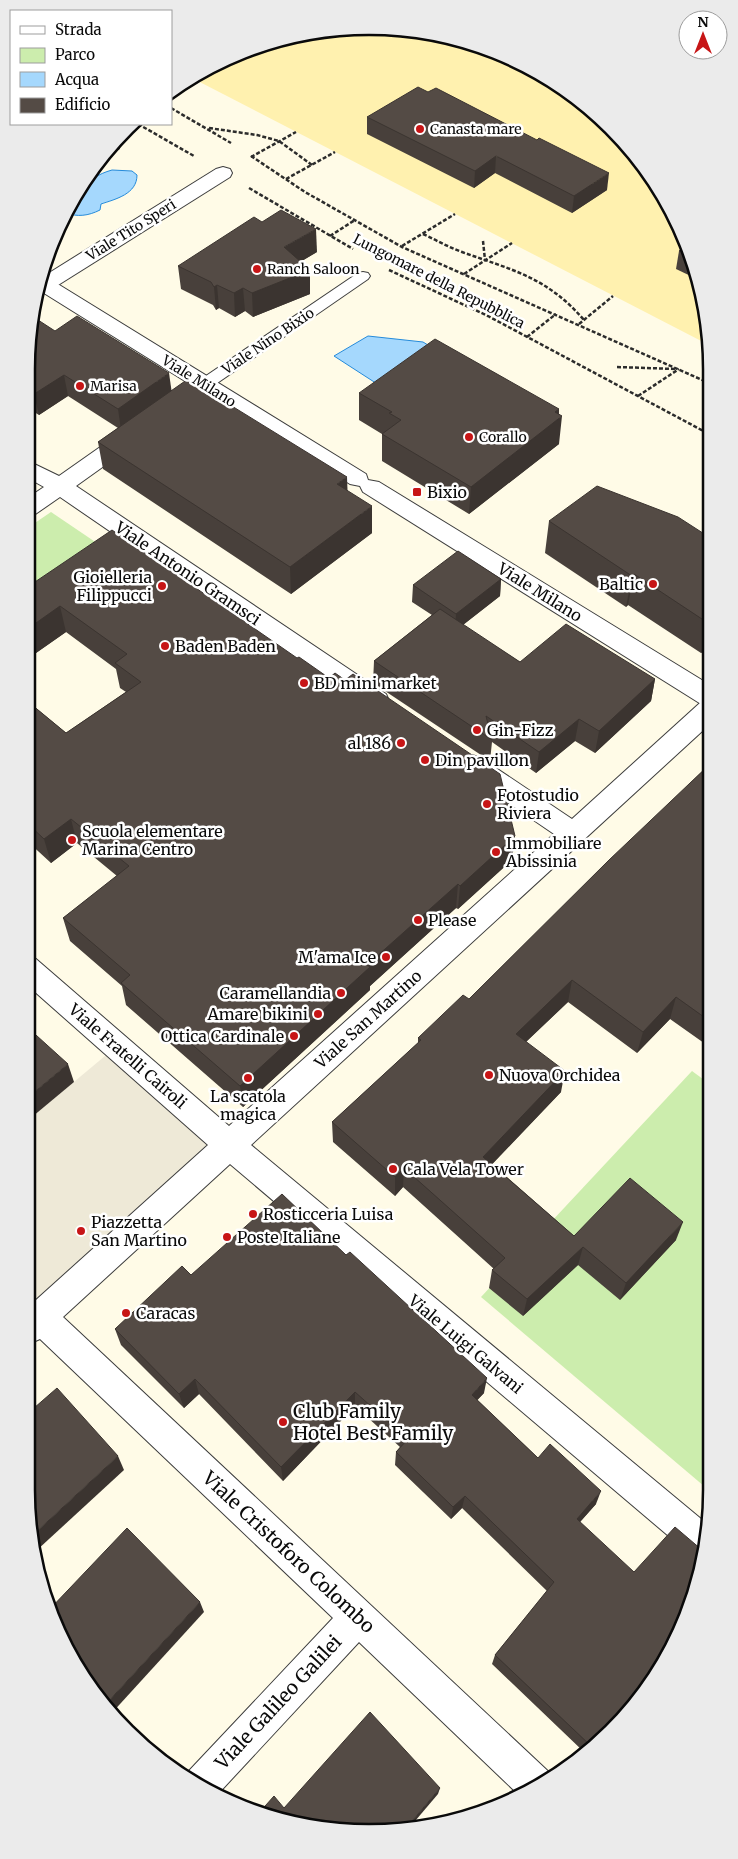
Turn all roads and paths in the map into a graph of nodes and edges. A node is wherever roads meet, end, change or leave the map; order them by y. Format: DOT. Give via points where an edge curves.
graph roads {
  1 [pos="172,110"];
  2 [pos="147,125"];
  3 [pos="143,127"];
  4 [pos="205,127"];
  5 [pos="296,132"];
  6 [pos="278,141"];
  7 [pos="236,146"];
  8 [pos="244,151"];
  9 [pos="335,152"];
  10 [pos="252,156"];
  11 [pos="312,165"];
  12 [pos="223,173"];
  13 [pos="286,179"];
  14 [pos="455,214"];
  15 [pos="355,220"];
  16 [pos="423,234"];
  17 [pos="330,236"];
  18 [pos="483,241"];
  19 [pos="512,243"];
  20 [pos="402,246"];
  21 [pos="355,251"];
  22 [pos="485,260"];
  23 [pos="389,270"];
  24 [pos="464,274"];
  25 [pos="363,276"];
  26 [pos="46,282"];
  27 [pos="45,287"];
  28 [pos="613,296"];
  29 [pos="556,314"];
  30 [pos="584,320"];
  31 [pos="580,324"];
  32 [pos="527,337"];
  33 [pos="617,368"];
  34 [pos="679,369"];
  35 [pos="703,380"];
  36 [pos="197,390"];
  37 [pos="638,396"];
  38 [pos="149,424"];
  39 [pos="703,431"];
  40 [pos="35,472"];
  41 [pos="60,486"];
  42 [pos="35,504"];
  43 [pos="703,693"];
  44 [pos="703,715"];
  45 [pos="399,716"];
  46 [pos="457,755"];
  47 [pos="573,833"];
  48 [pos="35,975"];
  49 [pos="229,1145"];
  50 [pos="35,1322"];
  51 [pos="35,1326"];
  52 [pos="699,1540"];
  53 [pos="358,1617"];
  54 [pos="205,1781"];
  55 [pos="532,1781"];
  1 -- 4 [label="path"];
  2 -- 3 [label="path"];
  3 -- 12 [label="path, Lungomare della Repubblica"];
  4 -- 6 [label="path" via="257,134"];
  4 -- 7 [label="path"];
  5 -- 6 [label="path"];
  6 -- 10 [label="path"];
  6 -- 11 [label="path"];
  8 -- 10 [label="path, Lungomare della Repubblica"];
  9 -- 11 [label="path"];
  10 -- 12 [label="path"];
  10 -- 13 [label="path, Lungomare della Repubblica"];
  11 -- 13 [label="path"];
  12 -- 17 [label="path, Lungomare della Repubblica"];
  12 -- 26 [label="street, Viale Tito Speri"];
  13 -- 15 [label="path, Lungomare della Repubblica"];
  14 -- 16 [label="path"];
  15 -- 17 [label="path"];
  15 -- 20 [label="path, Lungomare della Repubblica"];
  16 -- 20 [label="path"];
  16 -- 22 [label="path"];
  17 -- 21 [label="path, Lungomare della Repubblica"];
  18 -- 22 [label="path"];
  19 -- 22 [label="path"];
  20 -- 24 [label="path, Lungomare della Repubblica"];
  22 -- 24 [label="path"];
  22 -- 30 [label="path" via="528,274 573,305"];
  23 -- 32 [label="path, Lungomare della Repubblica"];
  24 -- 29 [label="path, Lungomare della Repubblica"];
  25 -- 36 [label="lane, Viale Nino Bixio"];
  27 -- 36 [label="street, Viale Milano"];
  28 -- 30 [label="path"];
  29 -- 31 [label="path, Lungomare della Repubblica"];
  29 -- 32 [label="path"];
  30 -- 31 [label="path"];
  31 -- 34 [label="path, Lungomare della Repubblica"];
  32 -- 37 [label="path, Lungomare della Repubblica"];
  33 -- 34 [label="path"];
  34 -- 35 [label="path, Lungomare della Repubblica"];
  34 -- 37 [label="path"];
  36 -- 43 [label="street, Viale Milano" via="364,483"];
  37 -- 39 [label="path, Lungomare della Repubblica"];
  38 -- 41 [label="street"];
  40 -- 41 [label="street, Viale Antonio Gramsci"];
  41 -- 42 [label="street"];
  41 -- 45 [label="street, Viale Antonio Gramsci"];
  44 -- 47 [label="street, Viale San Martino"];
  46 -- 47 [label="street"];
  47 -- 49 [label="street, Viale San Martino"];
  48 -- 49 [label="street, Viale Fratelli Cairoli"];
  49 -- 50 [label="street, Viale San Martino"];
  49 -- 52 [label="street, Viale Luigi Galvani"];
  51 -- 53 [label="street, Viale Cristoforo Colombo"];
  53 -- 54 [label="street, Viale Galileo Galilei"];
  53 -- 55 [label="street, Viale Cristoforo Colombo"];
}
